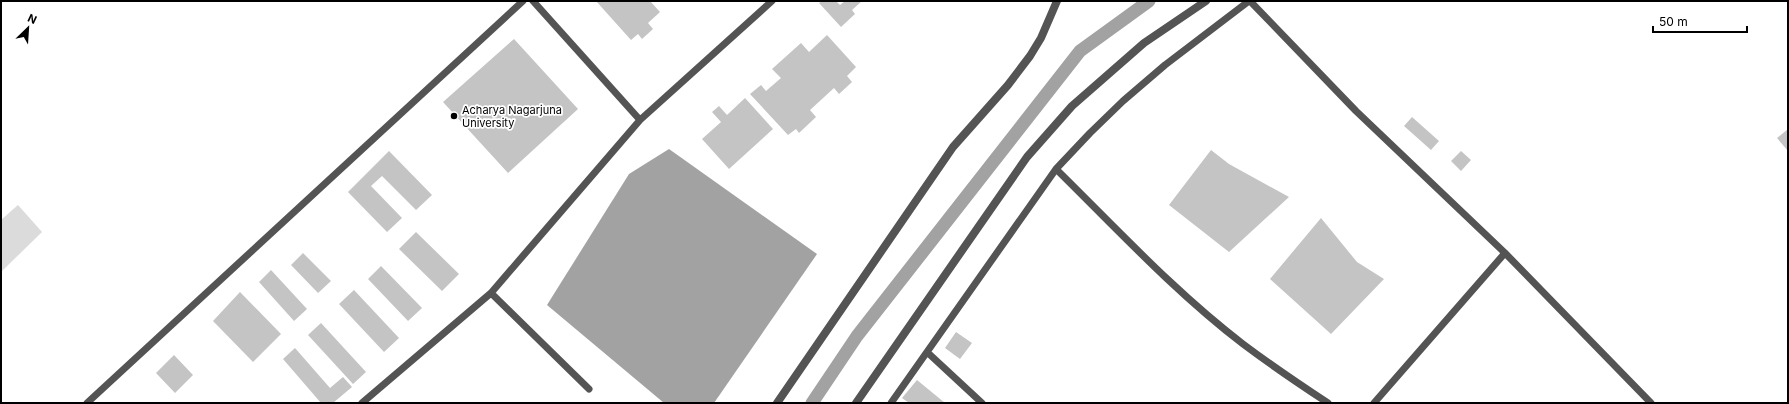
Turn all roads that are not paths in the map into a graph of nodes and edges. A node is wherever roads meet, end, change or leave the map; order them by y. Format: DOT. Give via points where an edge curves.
graph roads {
  1 [pos="523,1"];
  2 [pos="533,1"];
  3 [pos="772,1"];
  4 [pos="1057,1"];
  5 [pos="1206,1"];
  6 [pos="1250,1"];
  7 [pos="640,120"];
  8 [pos="1056,169"];
  9 [pos="1505,253"];
  10 [pos="491,293"];
  11 [pos="928,352"];
  12 [pos="590,389"];
  13 [pos="87,403"];
  14 [pos="362,403"];
  15 [pos="777,403"];
  16 [pos="856,403"];
  17 [pos="891,403"];
  18 [pos="982,403"];
  19 [pos="1328,403"];
  20 [pos="1374,403"];
  21 [pos="1650,403"];
  1 -- 13 [label="lane"];
  2 -- 7 [label="lane"];
  3 -- 7 [label="lane"];
  4 -- 15 [label="street" via="1030,56 953,147"];
  5 -- 16 [label="street" via="1144,43 1072,106 1027,157"];
  6 -- 8 [label="lane" via="1165,65 1123,101"];
  6 -- 9 [label="lane" via="1356,111"];
  7 -- 10 [label="lane"];
  8 -- 11 [label="lane"];
  8 -- 19 [label="lane" via="1194,303 1279,371"];
  9 -- 20 [label="lane"];
  9 -- 21 [label="lane"];
  10 -- 12 [label="lane"];
  10 -- 14 [label="lane"];
  11 -- 17 [label="lane"];
  11 -- 18 [label="lane"];
}
